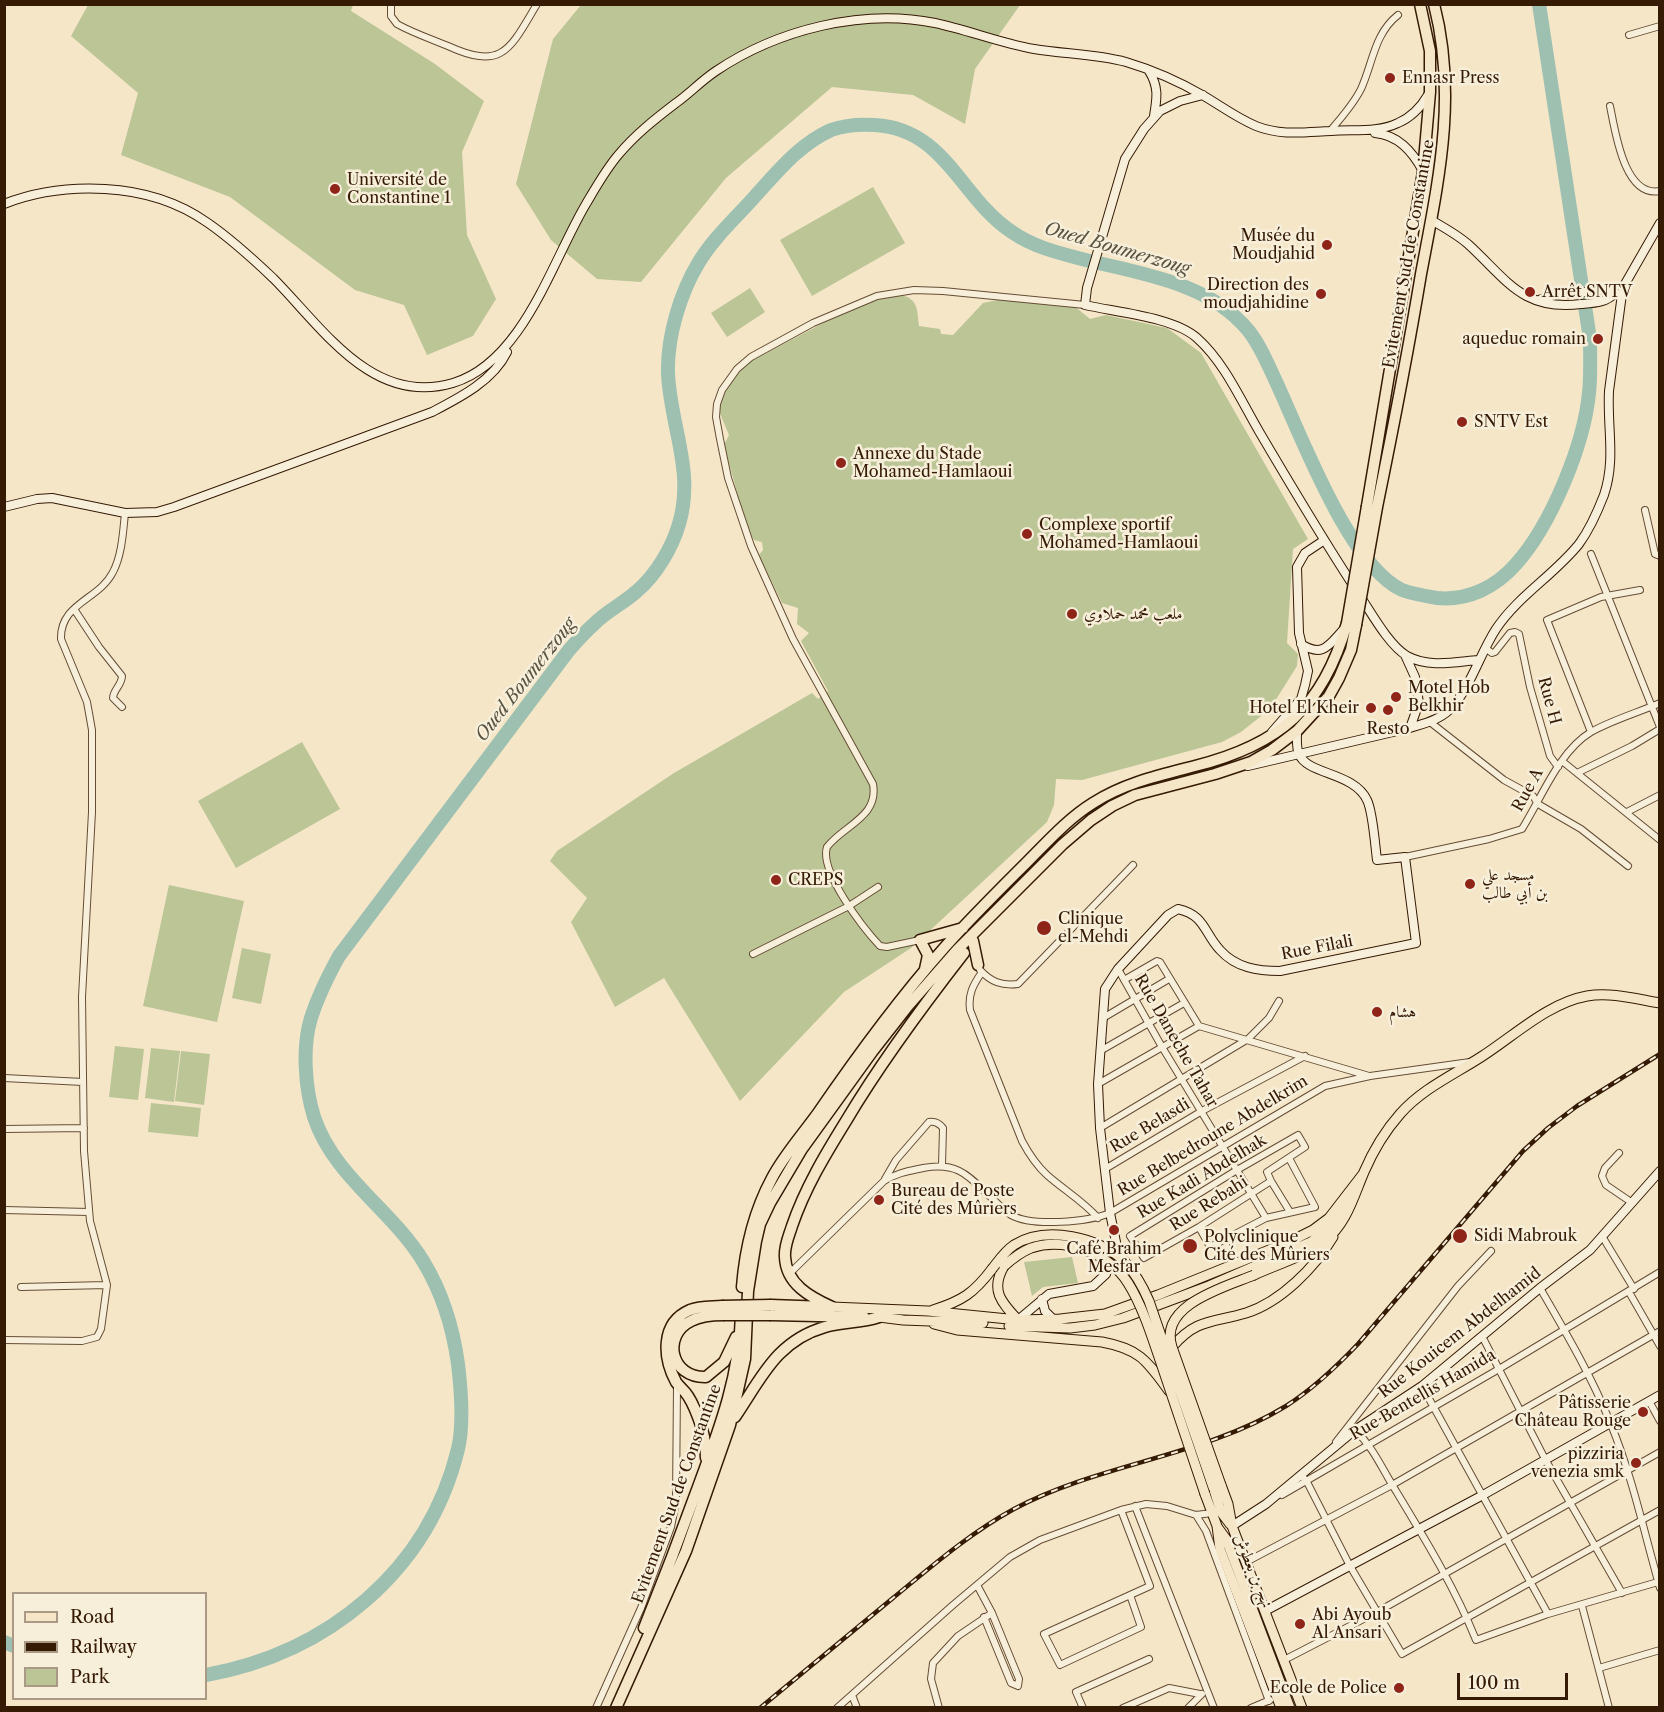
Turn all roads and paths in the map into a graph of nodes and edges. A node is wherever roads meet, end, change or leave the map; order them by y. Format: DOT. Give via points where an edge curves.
graph roads {
  1 [pos="391,4"];
  2 [pos="537,4"];
  3 [pos="1420,4"];
  4 [pos="1434,4"];
  5 [pos="1398,15"];
  6 [pos="1659,26"];
  7 [pos="1629,35"];
  8 [pos="1148,70"];
  9 [pos="1430,92"];
  10 [pos="1203,95"];
  11 [pos="1610,106"];
  12 [pos="1154,116"];
  13 [pos="1329,131"];
  14 [pos="1359,131"];
  15 [pos="1423,172"];
  16 [pos="1659,191"];
  17 [pos="4,204"];
  18 [pos="1431,220"];
  19 [pos="1659,223"];
  20 [pos="1618,293"];
  21 [pos="1539,300"];
  22 [pos="1085,305"];
  23 [pos="514,338"];
  24 [pos="1372,506"];
  25 [pos="4,507"];
  26 [pos="1645,510"];
  27 [pos="125,513"];
  28 [pos="1323,541"];
  29 [pos="1591,554"];
  30 [pos="1659,556"];
  31 [pos="1640,591"];
  32 [pos="1606,596"];
  33 [pos="74,609"];
  34 [pos="1349,625"];
  35 [pos="1301,644"];
  36 [pos="1485,648"];
  37 [pos="1405,655"];
  38 [pos="1478,660"];
  39 [pos="1659,703"];
  40 [pos="1652,706"];
  41 [pos="122,707"];
  42 [pos="1430,722"];
  43 [pos="1410,728"];
  44 [pos="1659,728"];
  45 [pos="1297,731"];
  46 [pos="1591,732"];
  47 [pos="1264,741"];
  48 [pos="1299,754"];
  49 [pos="1560,764"];
  50 [pos="1578,773"];
  51 [pos="1215,774"];
  52 [pos="1659,795"];
  53 [pos="1539,804"];
  54 [pos="1627,812"];
  55 [pos="1659,840"];
  56 [pos="1405,857"];
  57 [pos="1133,865"];
  58 [pos="1628,866"];
  59 [pos="879,887"];
  60 [pos="849,906"];
  61 [pos="990,919"];
  62 [pos="963,928"];
  63 [pos="920,940"];
  64 [pos="973,941"];
  65 [pos="753,954"];
  66 [pos="960,957"];
  67 [pos="980,969"];
  68 [pos="1118,969"];
  69 [pos="1169,979"];
  70 [pos="918,980"];
  71 [pos="1124,980"];
  72 [pos="1135,1000"];
  73 [pos="1279,1000"];
  74 [pos="1184,1003"];
  75 [pos="1659,1003"];
  76 [pos="1103,1018"];
  77 [pos="1149,1024"];
  78 [pos="1198,1026"];
  79 [pos="1248,1039"];
  80 [pos="1162,1047"];
  81 [pos="1100,1052"];
  82 [pos="1305,1056"];
  83 [pos="1473,1062"];
  84 [pos="1370,1076"];
  85 [pos="4,1078"];
  86 [pos="1181,1079"];
  87 [pos="83,1082"];
  88 [pos="1098,1084"];
  89 [pos="1202,1111"];
  90 [pos="84,1128"];
  91 [pos="1100,1128"];
  92 [pos="4,1129"];
  93 [pos="1222,1146"];
  94 [pos="1305,1147"];
  95 [pos="1619,1153"];
  96 [pos="1289,1158"];
  97 [pos="942,1165"];
  98 [pos="1105,1169"];
  99 [pos="1237,1170"];
  100 [pos="1659,1171"];
  101 [pos="1363,1174"];
  102 [pos="884,1181"];
  103 [pos="1271,1181"];
  104 [pos="1251,1193"];
  105 [pos="1631,1202"];
  106 [pos="4,1210"];
  107 [pos="89,1212"];
  108 [pos="1290,1212"];
  109 [pos="1110,1213"];
  110 [pos="1098,1218"];
  111 [pos="1266,1218"];
  112 [pos="1199,1227"];
  113 [pos="1339,1227"];
  114 [pos="1602,1236"];
  115 [pos="1491,1251"];
  116 [pos="1144,1258"];
  117 [pos="1659,1272"];
  118 [pos="790,1273"];
  119 [pos="107,1285"];
  120 [pos="21,1287"];
  121 [pos="1540,1288"];
  122 [pos="1631,1291"];
  123 [pos="1042,1299"];
  124 [pos="832,1307"];
  125 [pos="723,1310"];
  126 [pos="771,1310"];
  127 [pos="928,1311"];
  128 [pos="879,1317"];
  129 [pos="1053,1319"];
  130 [pos="1018,1320"];
  131 [pos="914,1321"];
  132 [pos="741,1329"];
  133 [pos="1564,1330"];
  134 [pos="1656,1333"];
  135 [pos="1482,1336"];
  136 [pos="4,1340"];
  137 [pos="1659,1346"];
  138 [pos="1172,1347"];
  139 [pos="1499,1369"];
  140 [pos="1587,1374"];
  141 [pos="677,1383"];
  142 [pos="1422,1386"];
  143 [pos="1171,1392"];
  144 [pos="1659,1395"];
  145 [pos="1649,1401"];
  146 [pos="1432,1406"];
  147 [pos="1520,1413"];
  148 [pos="1659,1421"];
  149 [pos="1610,1422"];
  150 [pos="730,1425"];
  151 [pos="1356,1430"];
  152 [pos="1369,1443"];
  153 [pos="1456,1449"];
  154 [pos="1329,1452"];
  155 [pos="1659,1452"];
  156 [pos="1545,1459"];
  157 [pos="707,1464"];
  158 [pos="1627,1469"];
  159 [pos="1303,1477"];
  160 [pos="1392,1485"];
  161 [pos="1217,1486"];
  162 [pos="1483,1495"];
  163 [pos="1571,1502"];
  164 [pos="1135,1506"];
  165 [pos="1121,1510"];
  166 [pos="1659,1510"];
  167 [pos="1212,1513"];
  168 [pos="1196,1515"];
  169 [pos="1326,1520"];
  170 [pos="1642,1520"];
  171 [pos="1217,1526"];
  172 [pos="1232,1526"];
  173 [pos="1418,1529"];
  174 [pos="1506,1538"];
  175 [pos="1596,1545"];
  176 [pos="1247,1565"];
  177 [pos="1350,1566"];
  178 [pos="1443,1574"];
  179 [pos="1658,1580"];
  180 [pos="1531,1583"];
  181 [pos="977,1585"];
  182 [pos="1622,1593"];
  183 [pos="1130,1595"];
  184 [pos="1582,1606"];
  185 [pos="1265,1612"];
  186 [pos="1377,1612"];
  187 [pos="992,1613"];
  188 [pos="1548,1614"];
  189 [pos="984,1617"];
  190 [pos="1467,1618"];
  191 [pos="1659,1650"];
  192 [pos="1008,1653"];
  193 [pos="1001,1656"];
  194 [pos="1149,1659"];
  195 [pos="1284,1660"];
  196 [pos="1599,1668"];
  197 [pos="1208,1691"];
  198 [pos="1200,1694"];
  199 [pos="852,1695"];
  200 [pos="1273,1699"];
  201 [pos="1296,1706"];
  202 [pos="596,1707"];
  203 [pos="609,1707"];
  204 [pos="616,1707"];
  205 [pos="837,1707"];
  206 [pos="857,1707"];
  207 [pos="939,1707"];
  208 [pos="1083,1707"];
  209 [pos="1123,1707"];
  210 [pos="1188,1707"];
  211 [pos="1214,1707"];
  212 [pos="1251,1707"];
  213 [pos="1281,1707"];
  214 [pos="1609,1707"];
  1 -- 2 [label="street" via="391,16 397,24 469,55 486,58 512,43"];
  3 -- 9 [label="highway, Evitement Sud de Constantine" via="1430,51"];
  4 -- 18 [label="highway, Evitement Sud de Constantine" via="1444,52 1446,105 1444,146"];
  5 -- 13 [label="street" via="1384,28 1355,99"];
  6 -- 7 [label="street"];
  8 -- 10 [label="street"];
  8 -- 12 [label="street" via="1158,95"];
  8 -- 23 [label="street" via="1122,61 1029,48 902,18 838,22 766,45 701,82 651,122 615,158 584,207"];
  9 -- 14 [label="street" via="1404,121"];
  9 -- 15 [label="highway, Evitement Sud de Constantine"];
  10 -- 12 [label="street" via="1180,101"];
  10 -- 13 [label="street" via="1256,126 1275,132"];
  11 -- 16 [label="street" via="1628,170 1640,188"];
  12 -- 22 [label="street" via="1125,159"];
  13 -- 14 [label="street"];
  14 -- 15 [label="street" via="1386,134 1402,143"];
  15 -- 24 [label="highway, Evitement Sud de Constantine"];
  17 -- 23 [label="street" via="31,194 89,188 134,192 168,201 207,223 237,247 272,277 348,356 389,381 428,387 450,384 484,368"];
  18 -- 21 [label="street" via="1458,236 1514,289"];
  18 -- 24 [label="highway, Evitement Sud de Constantine" via="1402,381"];
  19 -- 20 [label="street"];
  20 -- 21 [label="street" via="1600,290"];
  20 -- 21 [label="street" via="1601,302 1561,307"];
  20 -- 36 [label="street" via="1609,399 1612,462 1596,516 1580,543 1514,607"];
  22 -- 28 [label="street" via="1170,324 1196,337 1236,390"];
  22 -- 60 [label="street" via="943,291 877,296 813,323 751,357 737,369 717,404 716,417 729,478 751,546 793,639 873,784 872,806 836,837 825,852 831,873"];
  23 -- 27 [label="street" via="493,371 461,397 432,412 174,507"];
  24 -- 34 [label="highway, bridge"];
  25 -- 27 [label="street" via="52,498"];
  26 -- 30 [label="street" via="1654,554"];
  27 -- 33 [label="street" via="113,572"];
  28 -- 35 [label="street" via="1305,553 1298,567"];
  28 -- 37 [label="street"];
  29 -- 32 [label="street"];
  31 -- 32 [label="street"];
  32 -- 40 [label="street"];
  32 -- 46 [label="street" via="1547,620"];
  33 -- 41 [label="street" via="122,676 113,698"];
  33 -- 87 [label="street" via="63,622 61,639 91,716 93,754 82,997"];
  34 -- 35 [label="street" via="1320,650 1312,651"];
  34 -- 45 [label="highway, Evitement Sud de Constantine" via="1352,650 1339,678 1322,705"];
  34 -- 47 [label="highway, Evitement Sud de Constantine" via="1319,691 1289,723"];
  35 -- 47 [label="street" via="1308,671 1301,699"];
  36 -- 38 [label="street"];
  36 -- 49 [label="street, Rue H" via="1497,652 1512,632 1519,634 1550,756"];
  37 -- 38 [label="street" via="1433,663"];
  37 -- 43 [label="street" via="1415,677 1419,703"];
  38 -- 42 [label="street" via="1454,706"];
  39 -- 40 [label="street, Rue A"];
  40 -- 44 [label="street"];
  40 -- 46 [label="street, Rue A"];
  42 -- 43 [label="street"];
  42 -- 53 [label="street"];
  43 -- 48 [label="street"];
  44 -- 50 [label="street"];
  45 -- 48 [label="street"];
  45 -- 51 [label="highway, Evitement Sud de Constantine" via="1251,762"];
  46 -- 49 [label="street, Rue A"];
  47 -- 62 [label="highway, Evitement Sud de Constantine" via="1221,759 1143,780 1093,803 1047,843"];
  48 -- 51 [label="street"];
  48 -- 56 [label="street" via="1307,764 1360,789 1369,801 1377,860"];
  49 -- 50 [label="street"];
  49 -- 53 [label="street, Rue A"];
  50 -- 54 [label="street"];
  51 -- 61 [label="highway, Evitement Sud de Constantine" via="1135,795 1091,820"];
  52 -- 54 [label="street"];
  53 -- 56 [label="street, Rue A" via="1522,829"];
  53 -- 58 [label="street" via="1581,829"];
  54 -- 55 [label="street"];
  56 -- 68 [label="street, Rue Filali" via="1415,944 1280,971 1260,971 1229,959 1199,918 1178,909"];
  57 -- 67 [label="street" via="1018,984 994,982"];
  59 -- 60 [label="street"];
  60 -- 63 [label="street" via="880,946"];
  60 -- 65 [label="street"];
  61 -- 64 [label="highway"];
  61 -- 150 [label="highway, Evitement Sud de Constantine" via="957,950 872,1052 802,1149 770,1203 756,1241 748,1291 745,1359"];
  62 -- 63 [label="highway"];
  62 -- 70 [label="highway, Evitement Sud de Constantine"];
  63 -- 70 [label="highway" via="928,959"];
  64 -- 66 [label="highway"];
  64 -- 67 [label="highway"];
  66 -- 67 [label="highway" via="969,956"];
  66 -- 118 [label="highway" via="869,1083 811,1180 785,1244"];
  67 -- 110 [label="street" via="971,988 970,1010 1022,1141 1047,1175"];
  68 -- 71 [label="street, Rue Daneche Tahar"];
  68 -- 76 [label="street, Rue Filali" via="1106,989"];
  69 -- 71 [label="street" via="1157,961"];
  69 -- 72 [label="street"];
  69 -- 74 [label="street"];
  70 -- 132 [label="highway, Evitement Sud de Constantine" via="855,1059 772,1177 752,1224 747,1247"];
  71 -- 72 [label="street, Rue Daneche Tahar"];
  72 -- 76 [label="street"];
  72 -- 77 [label="street, Rue Daneche Tahar"];
  73 -- 79 [label="street" via="1269,1018"];
  74 -- 77 [label="street"];
  74 -- 78 [label="street"];
  75 -- 83 [label="main road" via="1614,995 1587,996 1556,1007"];
  76 -- 81 [label="street, Rue Filali"];
  77 -- 80 [label="street, Rue Daneche Tahar"];
  77 -- 81 [label="street"];
  78 -- 79 [label="street"];
  78 -- 80 [label="street"];
  79 -- 82 [label="street"];
  79 -- 86 [label="street"];
  80 -- 86 [label="street, Rue Daneche Tahar"];
  80 -- 88 [label="street"];
  81 -- 88 [label="street, Rue Filali"];
  82 -- 84 [label="street"];
  82 -- 89 [label="street, Rue Belasdi"];
  83 -- 84 [label="street, Rue Belbedroune Abdelkrim"];
  83 -- 101 [label="main road" via="1432,1086 1399,1114"];
  84 -- 93 [label="street, Rue Belbedroune Abdelkrim" via="1325,1086"];
  85 -- 87 [label="street"];
  86 -- 89 [label="street, Rue Daneche Tahar"];
  86 -- 91 [label="street"];
  87 -- 90 [label="street"];
  88 -- 91 [label="street, Rue Filali"];
  89 -- 93 [label="street, Rue Daneche Tahar"];
  89 -- 98 [label="street, Rue Belasdi"];
  90 -- 92 [label="street"];
  90 -- 107 [label="street"];
  91 -- 98 [label="street, Rue Filali"];
  93 -- 99 [label="street, Rue Daneche Tahar"];
  93 -- 109 [label="street, Rue Belbedroune Abdelkrim"];
  94 -- 96 [label="street, Rue Rebahi"];
  94 -- 99 [label="street, Rue Kadi Abdelhak" via="1298,1135"];
  95 -- 105 [label="street" via="1602,1176 1606,1185"];
  96 -- 103 [label="street, Rue Rebahi" via="1267,1172"];
  96 -- 108 [label="street" via="1315,1206"];
  97 -- 102 [label="street" via="895,1174"];
  97 -- 102 [label="street" via="943,1128 929,1122 896,1160"];
  97 -- 110 [label="street, Rue Belbedroune Abdelkrim" via="956,1168 1010,1215 1023,1220"];
  98 -- 109 [label="street, Rue Filali"];
  99 -- 104 [label="street, Rue Daneche Tahar"];
  99 -- 116 [label="street, Rue Kadi Abdelhak" via="1130,1236"];
  100 -- 105 [label="street, Rue Kouicem Abdelhamid"];
  101 -- 113 [label="main road"];
  101 -- 129 [label="main road" via="1329,1218 1289,1242 1105,1314"];
  101 -- 131 [label="main road" via="1336,1222 1311,1242 1123,1318 1070,1328"];
  102 -- 118 [label="street"];
  103 -- 104 [label="street, Rue Rebahi"];
  103 -- 108 [label="street"];
  104 -- 111 [label="street, Rue Daneche Tahar"];
  104 -- 112 [label="street, Rue Rebahi"];
  105 -- 114 [label="street, Rue Kouicem Abdelhamid"];
  106 -- 107 [label="street"];
  107 -- 119 [label="street"];
  108 -- 111 [label="street"];
  109 -- 110 [label="street, Rue Belbedroune Abdelkrim"];
  109 -- 123 [label="street, Rue Filali" via="1116,1242 1106,1274 1093,1286 1049,1294"];
  111 -- 112 [label="street" via="1212,1246"];
  112 -- 116 [label="street, Rue Rebahi"];
  113 -- 138 [label="main road" via="1324,1252 1292,1285 1266,1304 1190,1328"];
  113 -- 138 [label="main road, bridge" via="1315,1247 1221,1288 1182,1310 1170,1329"];
  114 -- 121 [label="street, Rue Kouicem Abdelhamid" via="1590,1250"];
  114 -- 122 [label="street"];
  115 -- 154 [label="street" via="1458,1286"];
  117 -- 122 [label="street, Rue Bentellis Hamida"];
  118 -- 124 [label="highway" via="808,1296"];
  119 -- 120 [label="street"];
  119 -- 136 [label="street" via="97,1337 82,1341"];
  121 -- 133 [label="street"];
  121 -- 135 [label="street, Rue Kouicem Abdelhamid"];
  122 -- 133 [label="street, Rue Bentellis Hamida"];
  122 -- 134 [label="street"];
  123 -- 129 [label="street" via="1045,1311"];
  123 -- 130 [label="street"];
  124 -- 126 [label="highway"];
  124 -- 127 [label="main road"];
  125 -- 126 [label="highway, bridge"];
  125 -- 132 [label="highway" via="690,1321 680,1330 674,1340 674,1352 685,1373 697,1378 714,1372 729,1354"];
  125 -- 141 [label="highway" via="697,1308 671,1326 667,1360"];
  126 -- 128 [label="highway"];
  127 -- 130 [label="main road"];
  127 -- 161 [label="main road, bridge" via="970,1294 1014,1245 1064,1235 1111,1250 1139,1280 1149,1301"];
  128 -- 131 [label="main road"];
  128 -- 150 [label="highway" via="825,1327 792,1342 769,1364"];
  129 -- 130 [label="main road"];
  130 -- 143 [label="main road, bridge" via="1000,1300 998,1277 1004,1266 1031,1248 1048,1246 1082,1248 1101,1256 1118,1269 1136,1297"];
  131 -- 143 [label="main road" via="957,1330 1124,1346 1150,1365"];
  132 -- 157 [label="highway, Evitement Sud de Constantine" via="732,1385"];
  133 -- 139 [label="street, Rue Bentellis Hamida"];
  133 -- 140 [label="street"];
  134 -- 137 [label="street"];
  134 -- 140 [label="street"];
  135 -- 139 [label="street"];
  135 -- 142 [label="street, Rue Kouicem Abdelhamid"];
  138 -- 161 [label="main road, bridge"];
  139 -- 146 [label="street, Rue Bentellis Hamida"];
  139 -- 147 [label="street"];
  140 -- 147 [label="street"];
  140 -- 149 [label="street"];
  141 -- 157 [label="highway" via="699,1418"];
  141 -- 202 [label="street" via="676,1502 671,1527 641,1608"];
  142 -- 146 [label="street"];
  142 -- 151 [label="street, Rue Kouicem Abdelhamid"];
  143 -- 167 [label="main road, bridge"];
  144 -- 145 [label="street"];
  145 -- 148 [label="street"];
  145 -- 149 [label="street"];
  146 -- 152 [label="street, Rue Bentellis Hamida"];
  146 -- 153 [label="street"];
  147 -- 153 [label="street"];
  147 -- 156 [label="street"];
  149 -- 156 [label="street"];
  149 -- 158 [label="street"];
  150 -- 204 [label="highway, Evitement Sud de Constantine" via="687,1551"];
  151 -- 152 [label="street"];
  151 -- 154 [label="street, Rue Kouicem Abdelhamid"];
  152 -- 159 [label="street, Rue Bentellis Hamida"];
  152 -- 160 [label="street"];
  153 -- 160 [label="street"];
  153 -- 162 [label="street"];
  154 -- 159 [label="street, Rue Kouicem Abdelhamid"];
  155 -- 158 [label="street"];
  156 -- 162 [label="street"];
  156 -- 163 [label="street"];
  157 -- 203 [label="highway, Evitement Sud de Constantine" via="641,1636"];
  158 -- 163 [label="street"];
  158 -- 170 [label="street"];
  159 -- 169 [label="street"];
  159 -- 172 [label="street, Rue Kouicem Abdelhamid"];
  160 -- 169 [label="street"];
  160 -- 173 [label="street"];
  161 -- 172 [label="main road" via="1221,1512"];
  162 -- 173 [label="street"];
  162 -- 174 [label="street"];
  163 -- 174 [label="street"];
  163 -- 175 [label="street"];
  164 -- 165 [label="street"];
  164 -- 168 [label="street" via="1157,1504"];
  164 -- 197 [label="street"];
  165 -- 181 [label="street" via="1040,1540 1010,1557"];
  165 -- 183 [label="street" via="1150,1586"];
  166 -- 170 [label="street"];
  167 -- 168 [label="street"];
  167 -- 171 [label="main road"];
  168 -- 200 [label="street" via="1206,1531"];
  169 -- 176 [label="street"];
  169 -- 177 [label="street"];
  170 -- 175 [label="street"];
  170 -- 179 [label="street"];
  171 -- 200 [label="main road, نهج بن بعطوش" via="1220,1549"];
  171 -- 201 [label="main road, نهج بن بعطوش" via="1226,1539"];
  172 -- 176 [label="main road"];
  173 -- 177 [label="street"];
  173 -- 178 [label="street"];
  174 -- 178 [label="street"];
  174 -- 180 [label="street"];
  175 -- 180 [label="street"];
  175 -- 182 [label="street"];
  176 -- 185 [label="main road, نهج بن بعطوش"];
  176 -- 201 [label="main road"];
  177 -- 185 [label="street"];
  177 -- 186 [label="street"];
  178 -- 186 [label="street"];
  178 -- 190 [label="street"];
  179 -- 182 [label="street"];
  180 -- 188 [label="street"];
  180 -- 190 [label="street"];
  181 -- 187 [label="street"];
  181 -- 199 [label="street"];
  182 -- 184 [label="street"];
  183 -- 183 [label="street" via="1044,1634 1060,1665 1141,1627"];
  184 -- 188 [label="street"];
  184 -- 196 [label="street"];
  185 -- 195 [label="main road, نهج بن بعطوش"];
  186 -- 190 [label="street" via="1402,1654"];
  186 -- 195 [label="street"];
  187 -- 189 [label="street"];
  187 -- 192 [label="street"];
  188 -- 190 [label="street" via="1476,1640"];
  189 -- 193 [label="street"];
  189 -- 207 [label="street" via="958,1636 933,1663 931,1679"];
  191 -- 196 [label="street"];
  192 -- 193 [label="street"];
  192 -- 193 [label="street" via="1020,1681 1018,1686 1011,1683"];
  194 -- 208 [label="street" via="1076,1692"];
  195 -- 201 [label="main road, نهج بن بعطوش"];
  196 -- 214 [label="street"];
  197 -- 198 [label="street"];
  197 -- 211 [label="street"];
  198 -- 209 [label="street" via="1169,1688"];
  198 -- 210 [label="street"];
  199 -- 205 [label="street"];
  199 -- 206 [label="street"];
  200 -- 212 [label="street"];
  200 -- 213 [label="main road, نهج بن بعطوش"];
}
